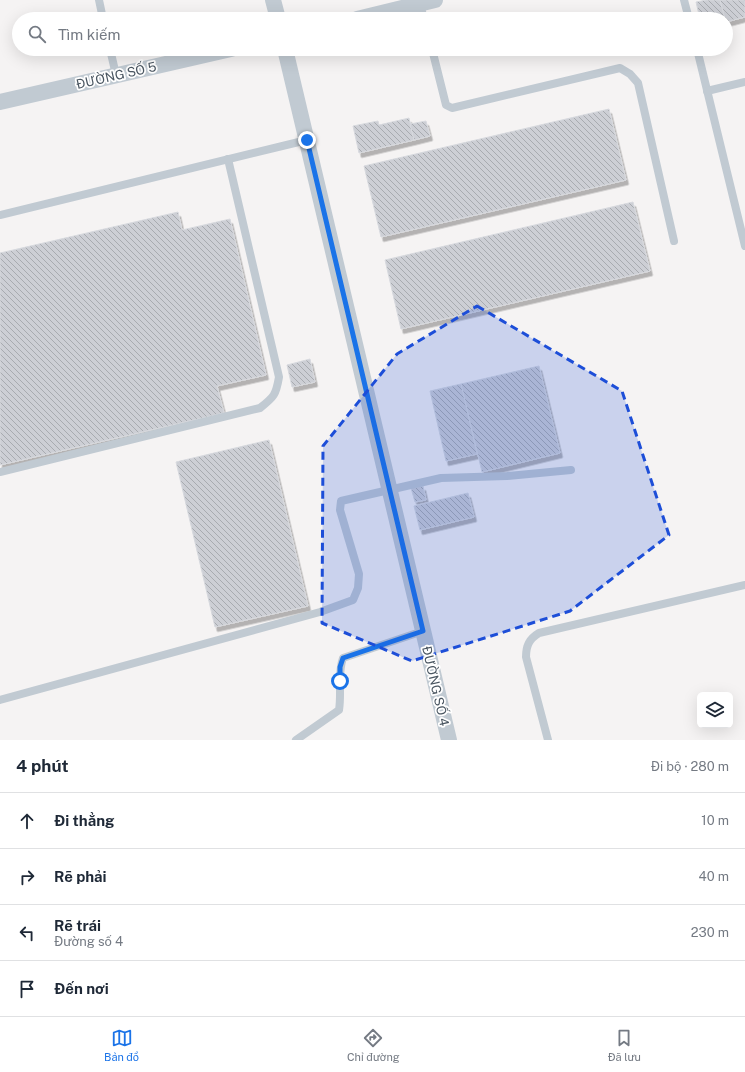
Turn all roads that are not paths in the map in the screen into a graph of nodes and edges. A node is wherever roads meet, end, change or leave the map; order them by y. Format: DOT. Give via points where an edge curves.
graph roads {
  1 [pos="99,0"];
  2 [pos="273,0"];
  3 [pos="684,0"];
  4 [pos="427,8"];
  5 [pos="102,12"];
  6 [pos="276,12"];
  7 [pos="402,12"];
  8 [pos="687,12"];
  9 [pos="112,56"];
  10 [pos="200,56"];
  11 [pos="287,56"];
  12 [pos="434,56"];
  13 [pos="698,56"];
  14 [pos="116,75"];
  15 [pos="745,82"];
  16 [pos="707,91"];
  17 [pos="0,102"];
  18 [pos="307,140"];
  19 [pos="228,159"];
  20 [pos="0,216"];
  21 [pos="674,241"];
  22 [pos="745,246"];
  23 [pos="571,470"];
  24 [pos="0,472"];
  25 [pos="389,489"];
  26 [pos="745,585"];
  27 [pos="423,631"];
  28 [pos="0,700"];
  29 [pos="296,740"];
  30 [pos="449,740"];
  31 [pos="548,740"];
  1 -- 5 [label="lane"];
  2 -- 6 [label="street"];
  3 -- 8 [label="lane"];
  4 -- 7 [label="street"];
  9 -- 14 [label="lane"];
  10 -- 14 [label="street, ĐƯỜNG SỐ 5"];
  11 -- 18 [label="street, ĐƯỜNG SỐ 4"];
  12 -- 21 [label="lane" via="446,105 452,108 620,68 630,74 638,83"];
  13 -- 16 [label="lane"];
  14 -- 17 [label="street, ĐƯỜNG SỐ 5"];
  15 -- 16 [label="lane"];
  16 -- 22 [label="lane"];
  18 -- 19 [label="lane"];
  18 -- 25 [label="street, ĐƯỜNG SỐ 4"];
  19 -- 20 [label="lane"];
  19 -- 24 [label="lane" via="279,377 277,390 272,399 260,408"];
  23 -- 25 [label="lane" via="507,476 441,478"];
  25 -- 27 [label="street, ĐƯỜNG SỐ 4"];
  25 -- 28 [label="lane" via="341,501 340,510 359,574 354,600 320,612"];
  26 -- 31 [label="lane" via="539,633 533,637 526,650 526,657"];
  27 -- 29 [label="lane" via="343,658 340,667 339,710"];
  27 -- 30 [label="street, ĐƯỜNG SỐ 4"];
}
